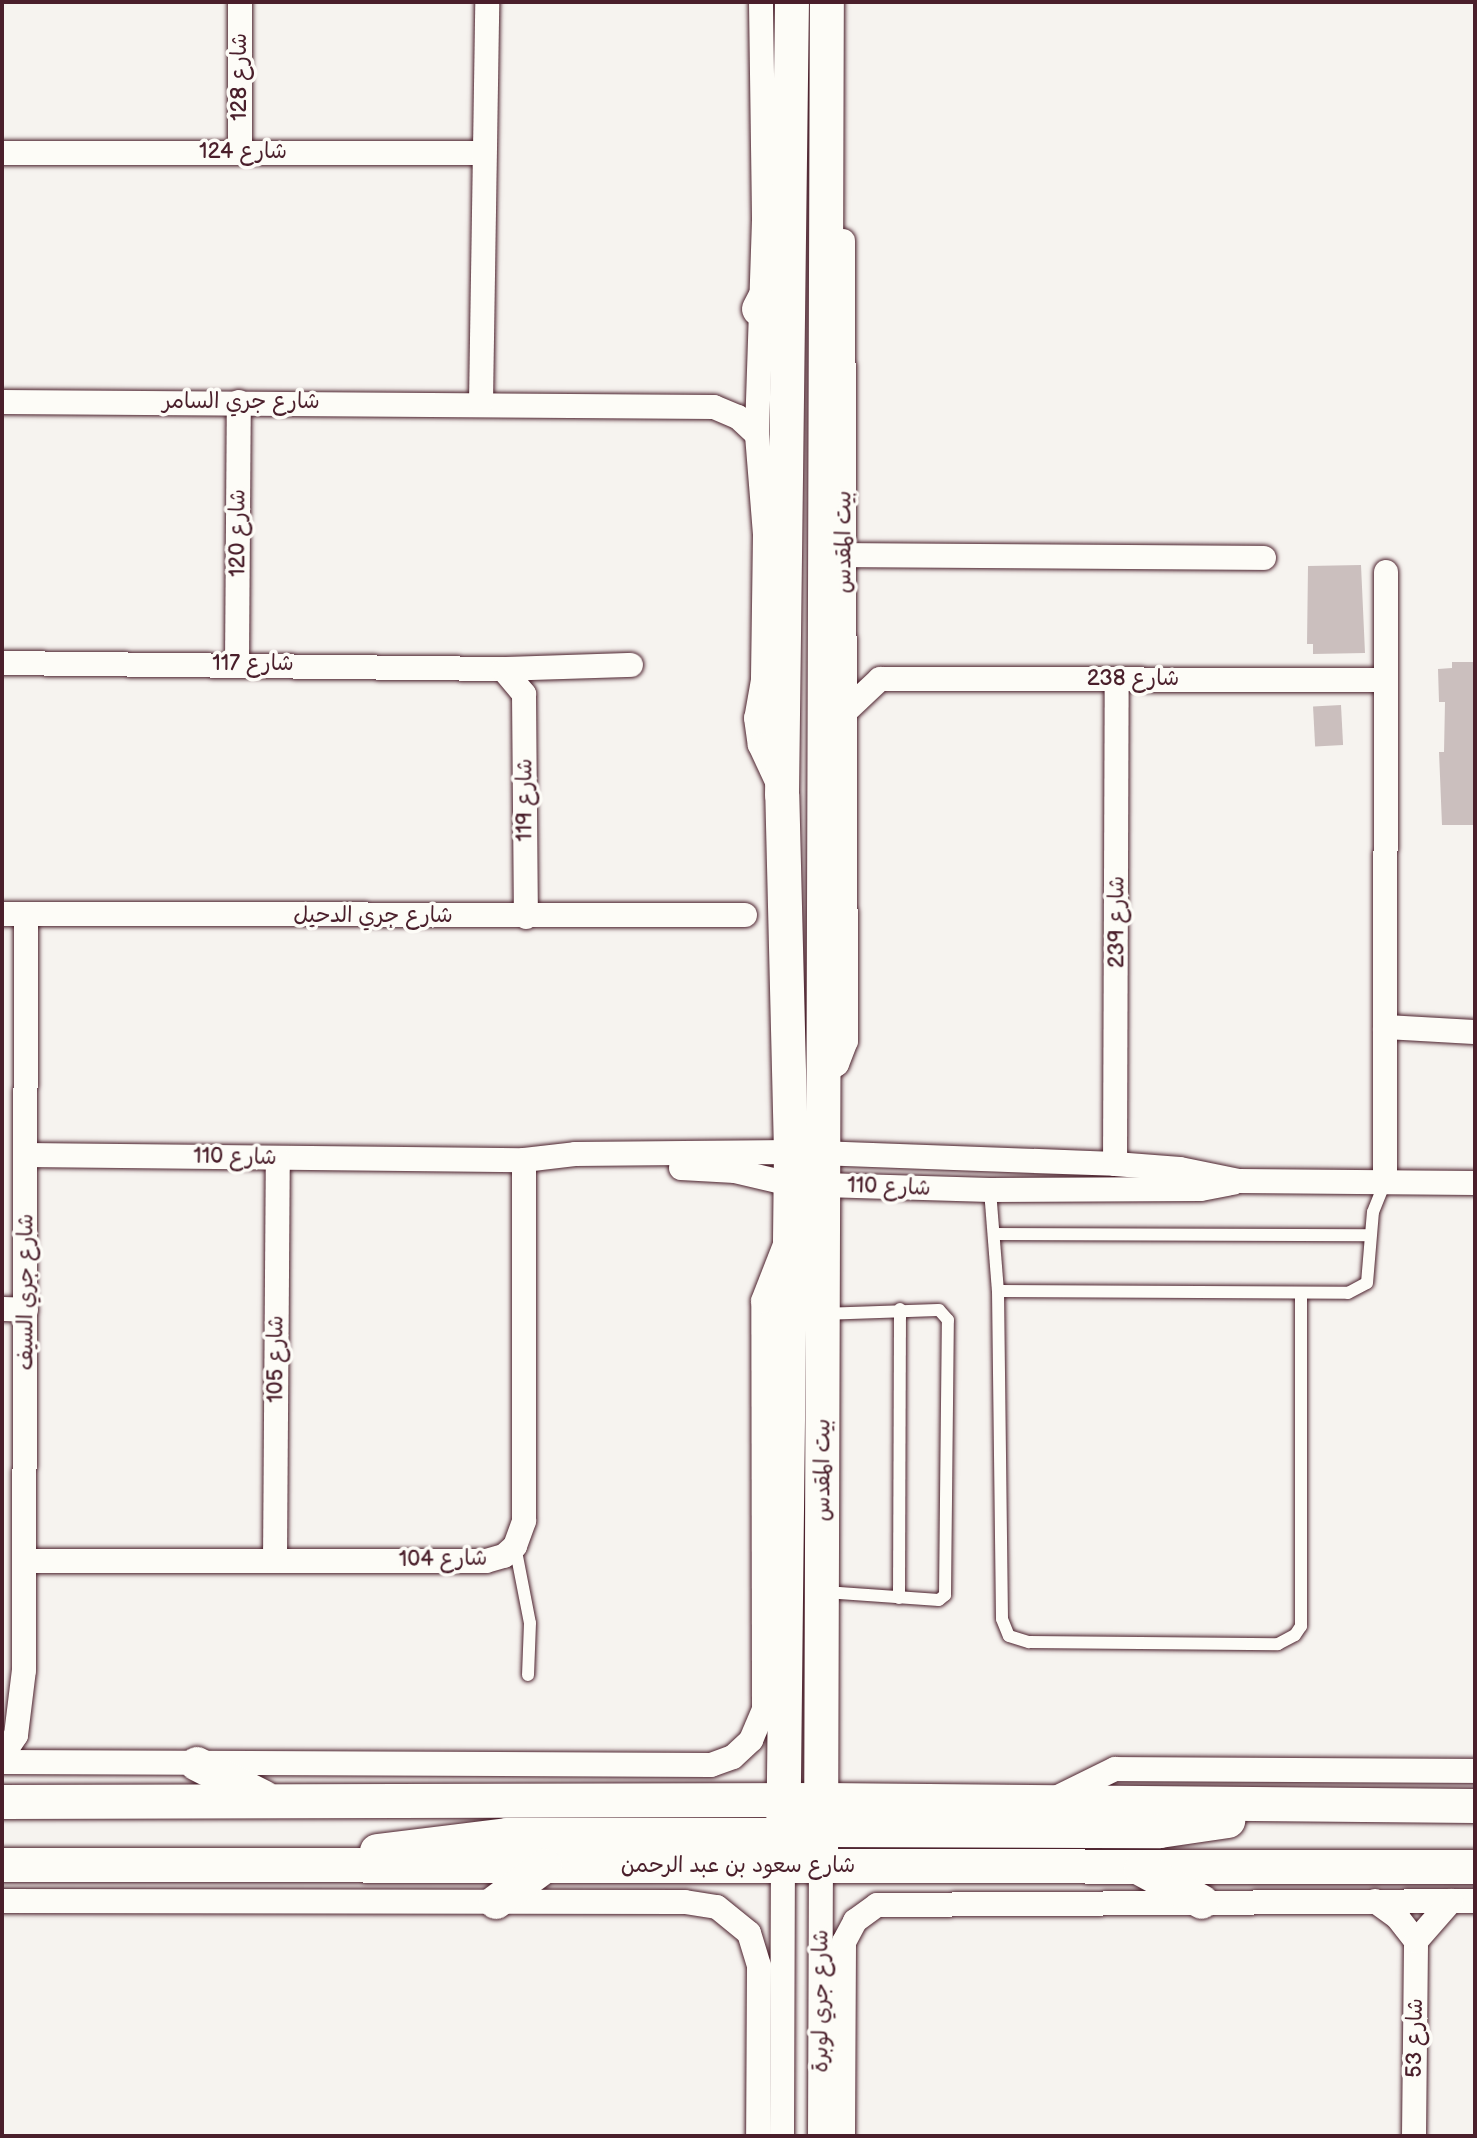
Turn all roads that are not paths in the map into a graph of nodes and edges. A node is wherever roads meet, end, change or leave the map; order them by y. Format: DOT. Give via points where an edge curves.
graph roads {
  1 [pos="240,2"];
  2 [pos="487,2"];
  3 [pos="761,2"];
  4 [pos="792,2"];
  5 [pos="827,2"];
  6 [pos="842,2"];
  7 [pos="834,78"];
  8 [pos="240,152"];
  9 [pos="2,153"];
  10 [pos="484,153"];
  11 [pos="789,247"];
  12 [pos="759,309"];
  13 [pos="759,375"];
  14 [pos="2,402"];
  15 [pos="239,402"];
  16 [pos="481,403"];
  17 [pos="714,407"];
  18 [pos="757,435"];
  19 [pos="844,555"];
  20 [pos="1264,558"];
  21 [pos="1386,572"];
  22 [pos="845,640"];
  23 [pos="2,663"];
  24 [pos="237,664"];
  25 [pos="631,665"];
  26 [pos="512,676"];
  27 [pos="880,679"];
  28 [pos="1117,679"];
  29 [pos="1386,680"];
  30 [pos="845,712"];
  31 [pos="782,795"];
  32 [pos="14,914"];
  33 [pos="745,915"];
  34 [pos="526,917"];
  35 [pos="1385,1027"];
  36 [pos="1475,1032"];
  37 [pos="823,1074"];
  38 [pos="26,1155"];
  39 [pos="278,1158"];
  40 [pos="532,1159"];
  41 [pos="1115,1164"];
  42 [pos="806,1169"];
  43 [pos="1239,1181"];
  44 [pos="1385,1182"];
  45 [pos="1475,1183"];
  46 [pos="990,1190"];
  47 [pos="996,1234"];
  48 [pos="1369,1235"];
  49 [pos="787,1238"];
  50 [pos="998,1291"];
  51 [pos="1301,1293"];
  52 [pos="900,1309"];
  53 [pos="14,1310"];
  54 [pos="823,1314"];
  55 [pos="515,1546"];
  56 [pos="27,1561"];
  57 [pos="275,1561"];
  58 [pos="823,1592"];
  59 [pos="899,1598"];
  60 [pos="24,1670"];
  61 [pos="528,1675"];
  62 [pos="2,1756"];
  63 [pos="2,1762"];
  64 [pos="50,1762"];
  65 [pos="197,1764"];
  66 [pos="1475,1771"];
  67 [pos="270,1801"];
  68 [pos="2,1802"];
  69 [pos="1046,1803"];
  70 [pos="1299,1805"];
  71 [pos="1475,1806"];
  72 [pos="786,1816"];
  73 [pos="824,1816"];
  74 [pos="2,1865"];
  75 [pos="319,1866"];
  76 [pos="545,1866"];
  77 [pos="783,1867"];
  78 [pos="821,1867"];
  79 [pos="1137,1867"];
  80 [pos="1475,1867"];
  81 [pos="2,1901"];
  82 [pos="1375,1901"];
  83 [pos="1463,1901"];
  84 [pos="496,1902"];
  85 [pos="1202,1902"];
  86 [pos="867,1909"];
  87 [pos="1416,1941"];
  88 [pos="843,2126"];
  89 [pos="754,2131"];
  90 [pos="782,2136"];
  91 [pos="820,2136"];
  92 [pos="858,2136"];
  93 [pos="1414,2136"];
  1 -- 8 [label="street, شارع 128"];
  2 -- 10 [label="street"];
  3 -- 12 [label="street, بيت المقدس" via="764,220"];
  4 -- 11 [label="main road, بيت المقدس"];
  5 -- 7 [label="main road, بيت المقدس"];
  6 -- 7 [label="street, بيت المقدس"];
  7 -- 19 [label="street, بيت المقدس"];
  7 -- 37 [label="main road, بيت المقدس"];
  8 -- 9 [label="street, شارع 124"];
  8 -- 10 [label="street, شارع 124"];
  10 -- 16 [label="street"];
  11 -- 12 [label="main road"];
  11 -- 31 [label="main road, بيت المقدس"];
  12 -- 13 [label="street, بيت المقدس"];
  13 -- 17 [label="street" via="734,398"];
  13 -- 18 [label="street, بيت المقدس"];
  14 -- 15 [label="street, شارع جري السامر"];
  15 -- 16 [label="street, شارع جري السامر"];
  15 -- 24 [label="street, شارع 120"];
  16 -- 17 [label="street, شارع جري السامر"];
  17 -- 18 [label="street, شارع جري السامر" via="738,417"];
  18 -- 31 [label="street, بيت المقدس" via="765,534 763,680 756,718 760,745"];
  19 -- 20 [label="street"];
  19 -- 22 [label="street, بيت المقدس"];
  21 -- 29 [label="street"];
  22 -- 27 [label="street"];
  22 -- 30 [label="street, بيت المقدس"];
  23 -- 24 [label="street, شارع 117"];
  24 -- 26 [label="street, شارع 117"];
  25 -- 26 [label="street, شارع 117"];
  26 -- 34 [label="street, شارع 119" via="525,706"];
  27 -- 28 [label="street, شارع 238"];
  27 -- 30 [label="street"];
  28 -- 29 [label="street, شارع 238"];
  28 -- 41 [label="street, شارع 239"];
  29 -- 35 [label="street"];
  30 -- 37 [label="street, بيت المقدس" via="846,1041 837,1064"];
  31 -- 42 [label="main road, بيت المقدس"];
  32 -- 34 [label="street, شارع جري الدحيل"];
  32 -- 38 [label="street, شارع جري السيف"];
  33 -- 34 [label="street, شارع جري الدحيل"];
  35 -- 36 [label="street"];
  35 -- 44 [label="street"];
  37 -- 42 [label="main road, بيت المقدس"];
  38 -- 39 [label="street, شارع 110"];
  38 -- 53 [label="street, شارع جري السيف"];
  39 -- 40 [label="street, شارع 110"];
  39 -- 57 [label="street, شارع 105"];
  40 -- 42 [label="street, شارع 110"];
  40 -- 55 [label="street, شارع 104" via="524,1521"];
  41 -- 42 [label="street, شارع 110"];
  41 -- 43 [label="street, شارع 110"];
  42 -- 46 [label="street, شارع 110"];
  42 -- 49 [label="main road, بيت المقدس"];
  42 -- 54 [label="main road, بيت المقدس"];
  43 -- 44 [label="street, شارع 110"];
  43 -- 46 [label="street, شارع 110" via="1201,1189"];
  44 -- 45 [label="street, شارع 110"];
  44 -- 48 [label="lane"];
  46 -- 47 [label="lane"];
  47 -- 48 [label="lane"];
  47 -- 50 [label="lane"];
  48 -- 51 [label="lane" via="1368,1278 1361,1290"];
  49 -- 65 [label="street, بيت المقدس" via="763,1301 764,1709 751,1740 733,1757 711,1765"];
  49 -- 72 [label="main road, بيت المقدس"];
  50 -- 51 [label="lane"];
  50 -- 51 [label="lane" via="1002,1619 1009,1636 1045,1642 1278,1644 1301,1626"];
  52 -- 54 [label="lane"];
  52 -- 59 [label="lane"];
  52 -- 59 [label="lane" via="939,1310 948,1320 945,1595"];
  53 -- 56 [label="street, شارع جري السيف"];
  54 -- 58 [label="main road, بيت المقدس"];
  55 -- 57 [label="street, شارع 104" via="486,1561"];
  55 -- 61 [label="lane" via="529,1610"];
  56 -- 57 [label="street, شارع 104"];
  56 -- 60 [label="street, شارع جري السيف"];
  58 -- 59 [label="lane"];
  58 -- 73 [label="main road, بيت المقدس"];
  60 -- 62 [label="street, شارع جري السيف" via="16,1735"];
  60 -- 64 [label="street, شارع جري السيف" via="30,1734"];
  63 -- 64 [label="street"];
  64 -- 65 [label="street"];
  65 -- 67 [label="main road"];
  66 -- 69 [label="street" via="1115,1769"];
  67 -- 68 [label="main road"];
  67 -- 72 [label="main road"];
  69 -- 70 [label="main road"];
  69 -- 73 [label="main road"];
  70 -- 71 [label="main road"];
  70 -- 73 [label="main road" via="1160,1831"];
  72 -- 73 [label="main road" via="803,1825"];
  72 -- 75 [label="main road" via="464,1837 400,1845"];
  72 -- 77 [label="main road, بيت المقدس"];
  73 -- 77 [label="main road"];
  73 -- 78 [label="main road, بيت المقدس"];
  74 -- 75 [label="main road, شارع سعود بن عبد الرحمن"];
  75 -- 76 [label="main road, شارع سعود بن عبد الرحمن"];
  76 -- 77 [label="main road, شارع سعود بن عبد الرحمن"];
  76 -- 84 [label="main road"];
  77 -- 78 [label="main road, شارع سعود بن عبد الرحمن"];
  77 -- 90 [label="street, شارع جري لوبرة"];
  78 -- 79 [label="main road, شارع سعود بن عبد الرحمن"];
  78 -- 91 [label="street, شارع جري لوبرة"];
  79 -- 80 [label="main road, شارع سعود بن عبد الرحمن"];
  79 -- 85 [label="main road"];
  81 -- 84 [label="street, شارع سعود بن عبد الرحمن"];
  82 -- 83 [label="street, شارع سعود بن عبد الرحمن"];
  82 -- 85 [label="street, شارع سعود بن عبد الرحمن"];
  82 -- 87 [label="street"];
  83 -- 87 [label="street"];
  84 -- 89 [label="street, شارع سعود بن عبد الرحمن" via="694,1903 728,1913 749,1933 759,1966"];
  85 -- 86 [label="street, شارع سعود بن عبد الرحمن" via="888,1903"];
  86 -- 88 [label="street, شارع جري لوبرة" via="844,1942"];
  87 -- 93 [label="street, شارع 53"];
  88 -- 92 [label="street"];
}
